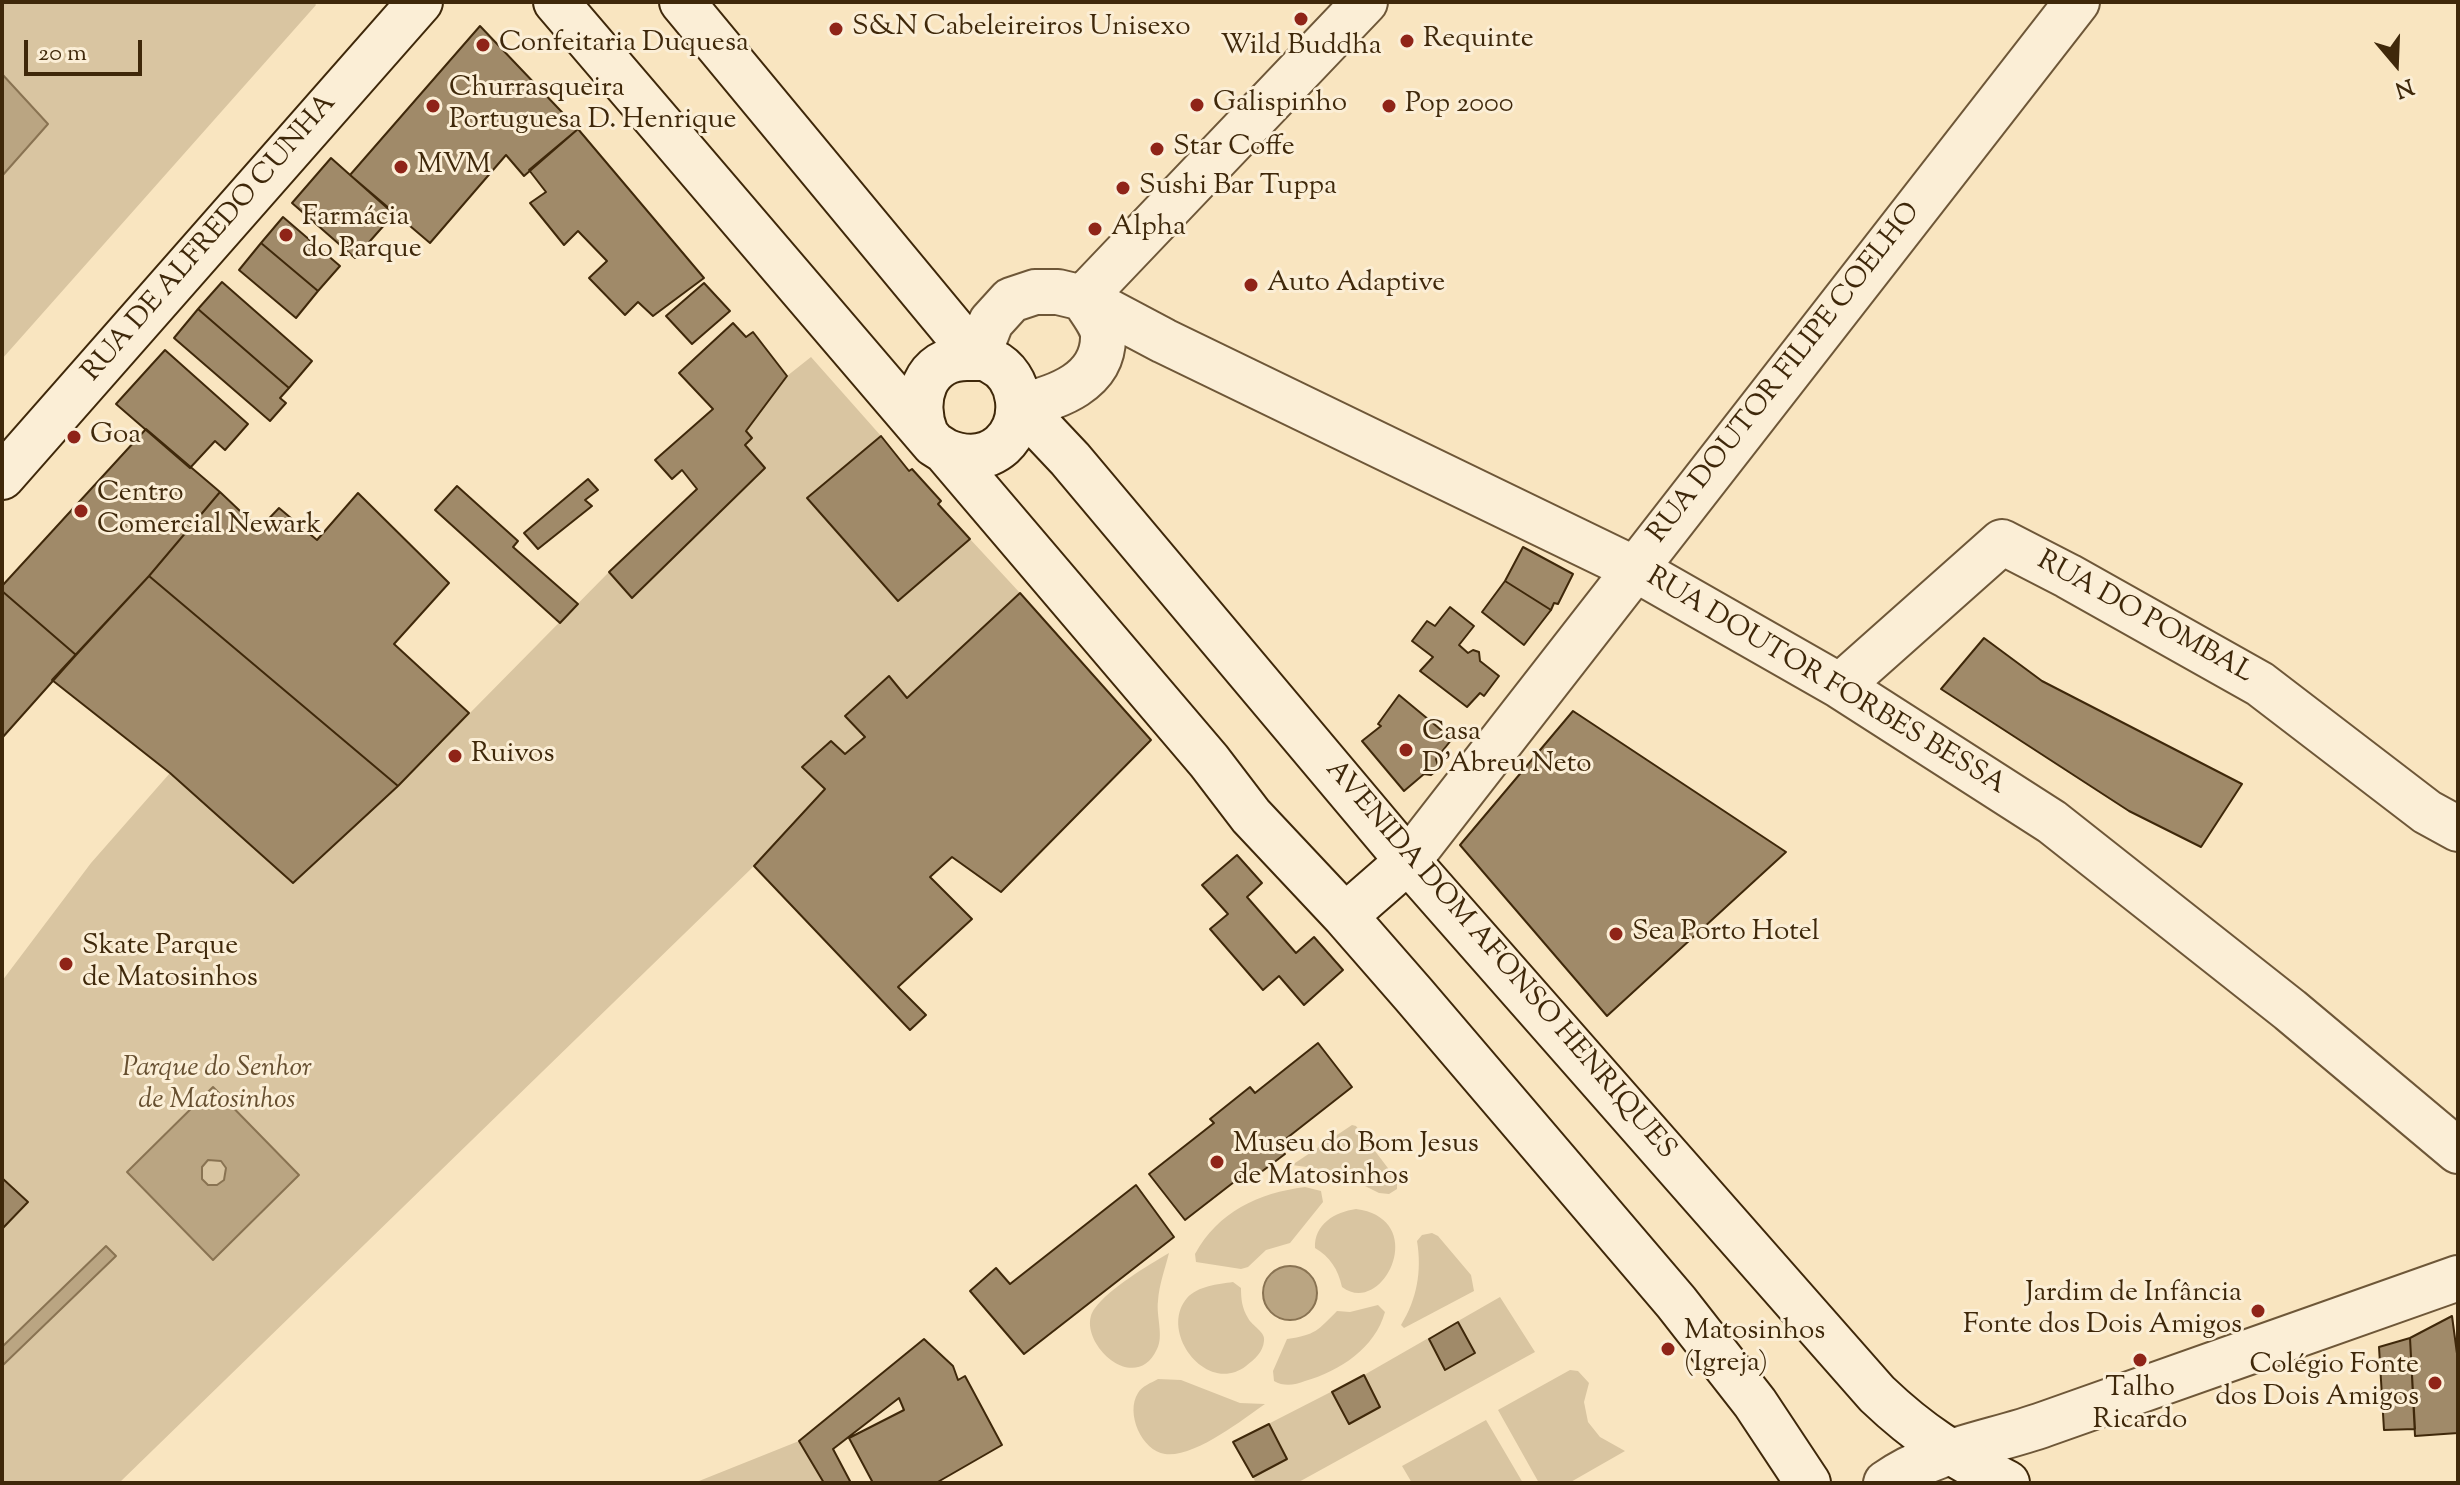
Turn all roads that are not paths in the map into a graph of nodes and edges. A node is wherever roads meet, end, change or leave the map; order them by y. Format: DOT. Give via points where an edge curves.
graph roads {
  1 [pos="420,2"];
  2 [pos="556,2"];
  3 [pos="682,2"];
  4 [pos="1365,2"];
  5 [pos="2077,2"];
  6 [pos="1083,298"];
  7 [pos="977,358"];
  8 [pos="1020,406"];
  9 [pos="935,443"];
  10 [pos="2,477"];
  11 [pos="1635,569"];
  12 [pos="1840,686"];
  13 [pos="2458,829"];
  14 [pos="1408,861"];
  15 [pos="1345,916"];
  16 [pos="2458,1151"];
  17 [pos="2458,1278"];
  18 [pos="1948,1453"];
  19 [pos="1808,1483"];
  20 [pos="1886,1483"];
  21 [pos="2007,1483"];
  1 -- 10 [label="main road, RUA DE ALFREDO CUNHA"];
  2 -- 9 [label="main road"];
  3 -- 7 [label="main road, AVENIDA DOM AFONSO HENRIQUES"];
  4 -- 6 [label="main road"];
  5 -- 11 [label="main road, RUA DOUTOR FILIPE COELHO"];
  6 -- 7 [label="main road" via="1035,292 1011,300 991,322"];
  6 -- 8 [label="main road" via="1103,334 1099,357 1087,377 1063,394"];
  6 -- 11 [label="main road, RUA DOUTOR FORBES BESSA"];
  7 -- 8 [label="main road, AVENIDA DOM AFONSO HENRIQUES" via="991,360 1003,370"];
  7 -- 9 [label="main road" via="945,363 923,387 920,419"];
  8 -- 9 [label="main road" via="1011,435 988,454 958,456"];
  8 -- 14 [label="main road, AVENIDA DOM AFONSO HENRIQUES"];
  9 -- 15 [label="main road" via="1251,816"];
  11 -- 12 [label="main road, RUA DOUTOR FORBES BESSA"];
  11 -- 14 [label="main road, RUA DOUTOR FILIPE COELHO"];
  12 -- 13 [label="main road, RUA DO POMBAL" via="2002,542 2260,684 2427,812"];
  12 -- 16 [label="main road, RUA DOUTOR FORBES BESSA" via="2052,822"];
  14 -- 15 [label="main road, RUA DOUTOR FILIPE COELHO"];
  14 -- 18 [label="main road, AVENIDA DOM AFONSO HENRIQUES" via="1877,1394"];
  15 -- 19 [label="main road" via="1676,1302 1755,1403"];
  17 -- 18 [label="main road" via="2031,1429"];
  18 -- 20 [label="main road"];
  18 -- 21 [label="main road, AVENIDA DOM AFONSO HENRIQUES"];
}
